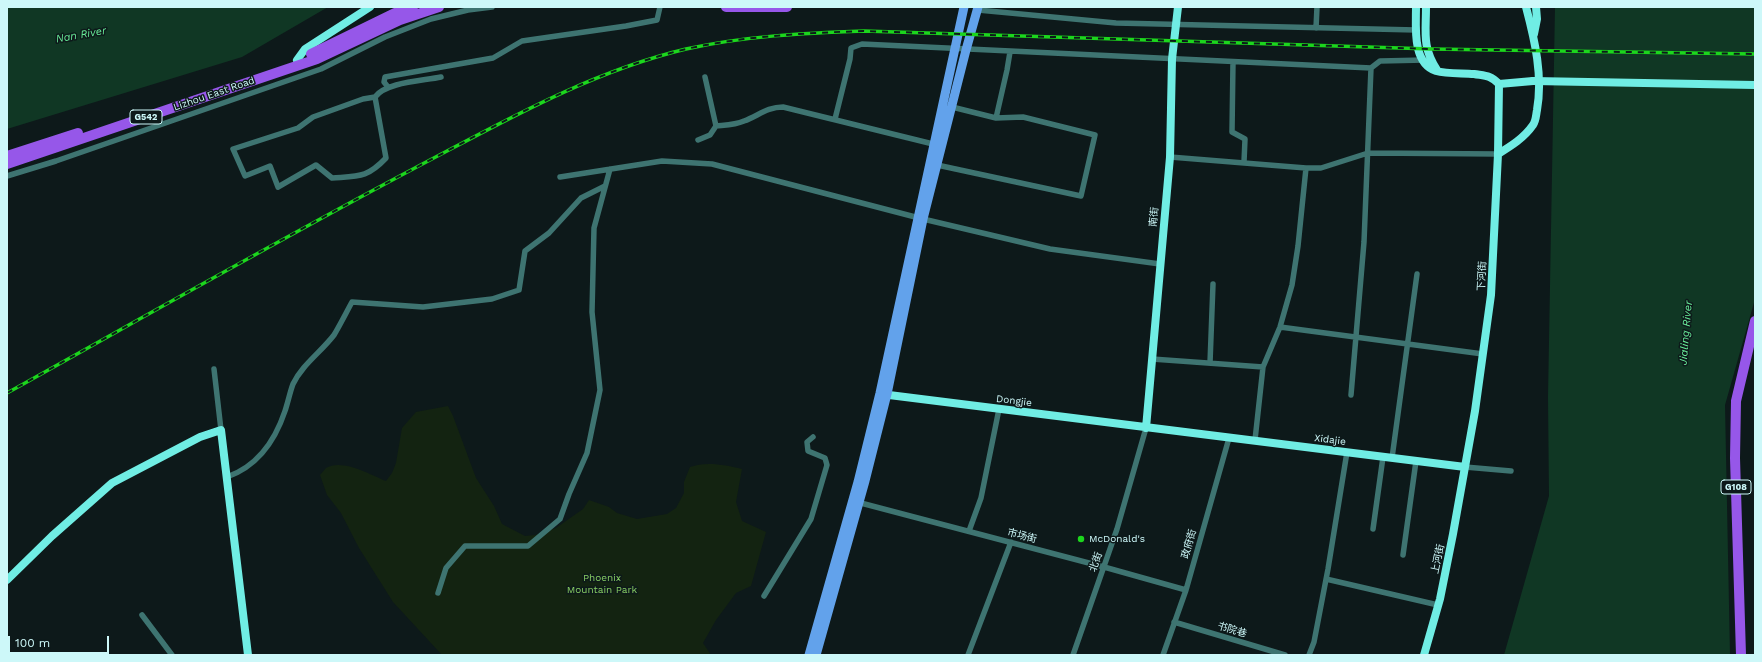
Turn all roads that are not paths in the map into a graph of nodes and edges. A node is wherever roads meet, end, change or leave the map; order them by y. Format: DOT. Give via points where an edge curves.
graph roads {
  1 [pos="370,7"];
  2 [pos="413,7"];
  3 [pos="439,7"];
  4 [pos="492,7"];
  5 [pos="660,7"];
  6 [pos="726,7"];
  7 [pos="787,7"];
  8 [pos="964,7"];
  9 [pos="1178,7"];
  10 [pos="1317,7"];
  11 [pos="1416,7"];
  12 [pos="1426,7"];
  13 [pos="1526,7"];
  14 [pos="1536,7"];
  15 [pos="978,8"];
  16 [pos="1176,23"];
  17 [pos="1316,28"];
  18 [pos="1416,30"];
  19 [pos="333,31"];
  20 [pos="1533,35"];
  21 [pos="337,42"];
  22 [pos="954,50"];
  23 [pos="966,50"];
  24 [pos="1010,52"];
  25 [pos="1172,59"];
  26 [pos="297,60"];
  27 [pos="1427,60"];
  28 [pos="1233,62"];
  29 [pos="283,67"];
  30 [pos="1371,68"];
  31 [pos="441,77"];
  32 [pos="705,77"];
  33 [pos="1499,84"];
  34 [pos="1755,85"];
  35 [pos="388,87"];
  36 [pos="375,97"];
  37 [pos="952,107"];
  38 [pos="996,118"];
  39 [pos="835,120"];
  40 [pos="716,126"];
  41 [pos="698,140"];
  42 [pos="933,144"];
  43 [pos="1368,153"];
  44 [pos="1498,154"];
  45 [pos="7,156"];
  46 [pos="1170,157"];
  47 [pos="1244,162"];
  48 [pos="7,164"];
  49 [pos="937,165"];
  50 [pos="1306,168"];
  51 [pos="610,169"];
  52 [pos="7,176"];
  53 [pos="560,177"];
  54 [pos="605,186"];
  55 [pos="920,218"];
  56 [pos="1160,264"];
  57 [pos="1417,274"];
  58 [pos="1213,284"];
  59 [pos="1755,321"];
  60 [pos="1280,327"];
  61 [pos="1356,337"];
  62 [pos="1408,344"];
  63 [pos="1483,354"];
  64 [pos="1152,359"];
  65 [pos="1210,363"];
  66 [pos="1264,367"];
  67 [pos="214,369"];
  68 [pos="883,394"];
  69 [pos="1351,395"];
  70 [pos="999,409"];
  71 [pos="1146,428"];
  72 [pos="221,430"];
  73 [pos="813,437"];
  74 [pos="1230,438"];
  75 [pos="1254,440"];
  76 [pos="1347,452"];
  77 [pos="1383,457"];
  78 [pos="1392,458"];
  79 [pos="1416,461"];
  80 [pos="1465,467"];
  81 [pos="1511,472"];
  82 [pos="227,477"];
  83 [pos="856,501"];
  84 [pos="1373,529"];
  85 [pos="969,531"];
  86 [pos="1011,542"];
  87 [pos="1403,555"];
  88 [pos="1104,567"];
  89 [pos="1326,579"];
  90 [pos="7,580"];
  91 [pos="1186,590"];
  92 [pos="438,593"];
  93 [pos="764,596"];
  94 [pos="1438,606"];
  95 [pos="142,615"];
  96 [pos="1174,622"];
  97 [pos="172,655"];
  98 [pos="248,655"];
  99 [pos="809,655"];
  100 [pos="816,655"];
  101 [pos="968,655"];
  102 [pos="1073,655"];
  103 [pos="1163,655"];
  104 [pos="1285,655"];
  105 [pos="1308,655"];
  106 [pos="1424,655"];
  107 [pos="1741,655"];
  1 -- 19 [label="street"];
  2 -- 21 [label="highway, G542" via="395,12"];
  3 -- 29 [label="highway, G542" via="400,20 317,60"];
  4 -- 52 [label="street" via="431,19 385,37 321,69"];
  5 -- 35 [label="street" via="657,20 522,41 493,58 385,77 384,82"];
  6 -- 7 [label="highway"];
  8 -- 22 [label="main road"];
  9 -- 16 [label="street, 南街"];
  10 -- 17 [label="street"];
  11 -- 18 [label="street"];
  12 -- 27 [label="street"];
  13 -- 20 [label="street"];
  14 -- 20 [label="street" via="1537,19"];
  15 -- 16 [label="street" via="1116,23"];
  15 -- 23 [label="main road"];
  16 -- 17 [label="street"];
  16 -- 25 [label="street, 南街"];
  17 -- 18 [label="street"];
  18 -- 27 [label="street" via="1418,50"];
  19 -- 21 [label="street"];
  19 -- 26 [label="street" via="305,49"];
  20 -- 44 [label="street" via="1540,94 1534,124 1522,139"];
  21 -- 26 [label="highway, G542"];
  22 -- 23 [label="street"];
  22 -- 39 [label="street" via="874,44 862,44 851,48"];
  22 -- 42 [label="main road"];
  23 -- 24 [label="street"];
  23 -- 37 [label="main road"];
  24 -- 25 [label="street"];
  24 -- 38 [label="street"];
  25 -- 28 [label="street"];
  25 -- 46 [label="street, 南街"];
  26 -- 29 [label="highway, G542"];
  27 -- 30 [label="street" via="1380,61"];
  27 -- 33 [label="street" via="1427,66 1437,71 1492,76"];
  28 -- 30 [label="street"];
  28 -- 47 [label="street" via="1232,132 1245,139"];
  29 -- 45 [label="highway, Lizhou East Road / G542"];
  29 -- 48 [label="highway, Lizhou East Road / G542"];
  30 -- 43 [label="street"];
  31 -- 35 [label="street"];
  32 -- 40 [label="street"];
  33 -- 34 [label="street, bridge" via="1532,81"];
  33 -- 44 [label="street, 下河街"];
  35 -- 36 [label="street" via="379,91"];
  36 -- 36 [label="street" via="386,158 374,171 359,176 332,178 316,165 278,187 270,166 245,176 233,149 298,128 313,117"];
  37 -- 38 [label="street"];
  37 -- 49 [label="main road"];
  38 -- 49 [label="street" via="1023,117 1095,135 1081,196"];
  39 -- 40 [label="street" via="777,107 766,109 744,121"];
  39 -- 42 [label="street"];
  40 -- 41 [label="street" via="710,135"];
  42 -- 55 [label="main road"];
  43 -- 44 [label="street"];
  43 -- 50 [label="street" via="1321,168"];
  43 -- 61 [label="street"];
  44 -- 63 [label="street, 下河街" via="1491,295"];
  46 -- 47 [label="street"];
  46 -- 56 [label="street, 南街"];
  47 -- 50 [label="street"];
  49 -- 55 [label="main road"];
  50 -- 60 [label="street" via="1292,285"];
  51 -- 53 [label="street"];
  51 -- 54 [label="street"];
  51 -- 55 [label="street" via="662,161 712,164"];
  54 -- 82 [label="street" via="582,198 549,233 525,251 519,290 492,299 423,307 352,302 334,334 312,361 306,364 293,384 285,412 268,446 250,465"];
  54 -- 92 [label="street" via="594,228 592,312 600,390 587,453 560,519 528,546 465,546 446,568"];
  55 -- 56 [label="street" via="1050,249"];
  55 -- 68 [label="main road"];
  56 -- 64 [label="street, 南街"];
  57 -- 62 [label="street"];
  58 -- 65 [label="street"];
  59 -- 107 [label="highway, G108" via="1736,402 1735,458"];
  60 -- 61 [label="street"];
  60 -- 66 [label="street"];
  61 -- 62 [label="street"];
  61 -- 69 [label="street"];
  62 -- 63 [label="street"];
  62 -- 78 [label="street"];
  63 -- 80 [label="street, 下河街"];
  64 -- 65 [label="street"];
  64 -- 71 [label="street, 南街"];
  65 -- 66 [label="street"];
  66 -- 75 [label="street"];
  67 -- 72 [label="street"];
  68 -- 70 [label="street, Dongjie"];
  68 -- 83 [label="main road"];
  70 -- 71 [label="street, Dongjie"];
  70 -- 85 [label="street" via="981,498"];
  71 -- 74 [label="street, Xidajie"];
  71 -- 88 [label="street, 北街"];
  72 -- 82 [label="street"];
  72 -- 90 [label="street" via="200,437 112,483"];
  73 -- 93 [label="street" via="807,442 808,451 825,458 827,465 811,519"];
  74 -- 75 [label="street, Xidajie"];
  74 -- 91 [label="street, 政府街"];
  75 -- 76 [label="street, Xidajie"];
  76 -- 77 [label="street, Xidajie"];
  76 -- 89 [label="street"];
  77 -- 78 [label="street, Xidajie"];
  77 -- 84 [label="street"];
  78 -- 79 [label="street, Xidajie"];
  79 -- 80 [label="street, Xidajie"];
  79 -- 87 [label="street"];
  80 -- 81 [label="street, Xidajie"];
  80 -- 94 [label="street, 上河街"];
  82 -- 98 [label="street"];
  83 -- 85 [label="street, 市场街"];
  83 -- 99 [label="main road"];
  83 -- 100 [label="main road"];
  85 -- 86 [label="street, 市场街"];
  86 -- 88 [label="street, 市场街"];
  86 -- 101 [label="street"];
  88 -- 91 [label="street, 市场街"];
  88 -- 102 [label="street, 北街"];
  89 -- 94 [label="street"];
  89 -- 105 [label="street" via="1314,642"];
  91 -- 96 [label="street, 政府街"];
  94 -- 106 [label="street, 上河街"];
  95 -- 97 [label="street"];
  96 -- 103 [label="street, 政府街"];
  96 -- 104 [label="street, 书院巷"];
}
